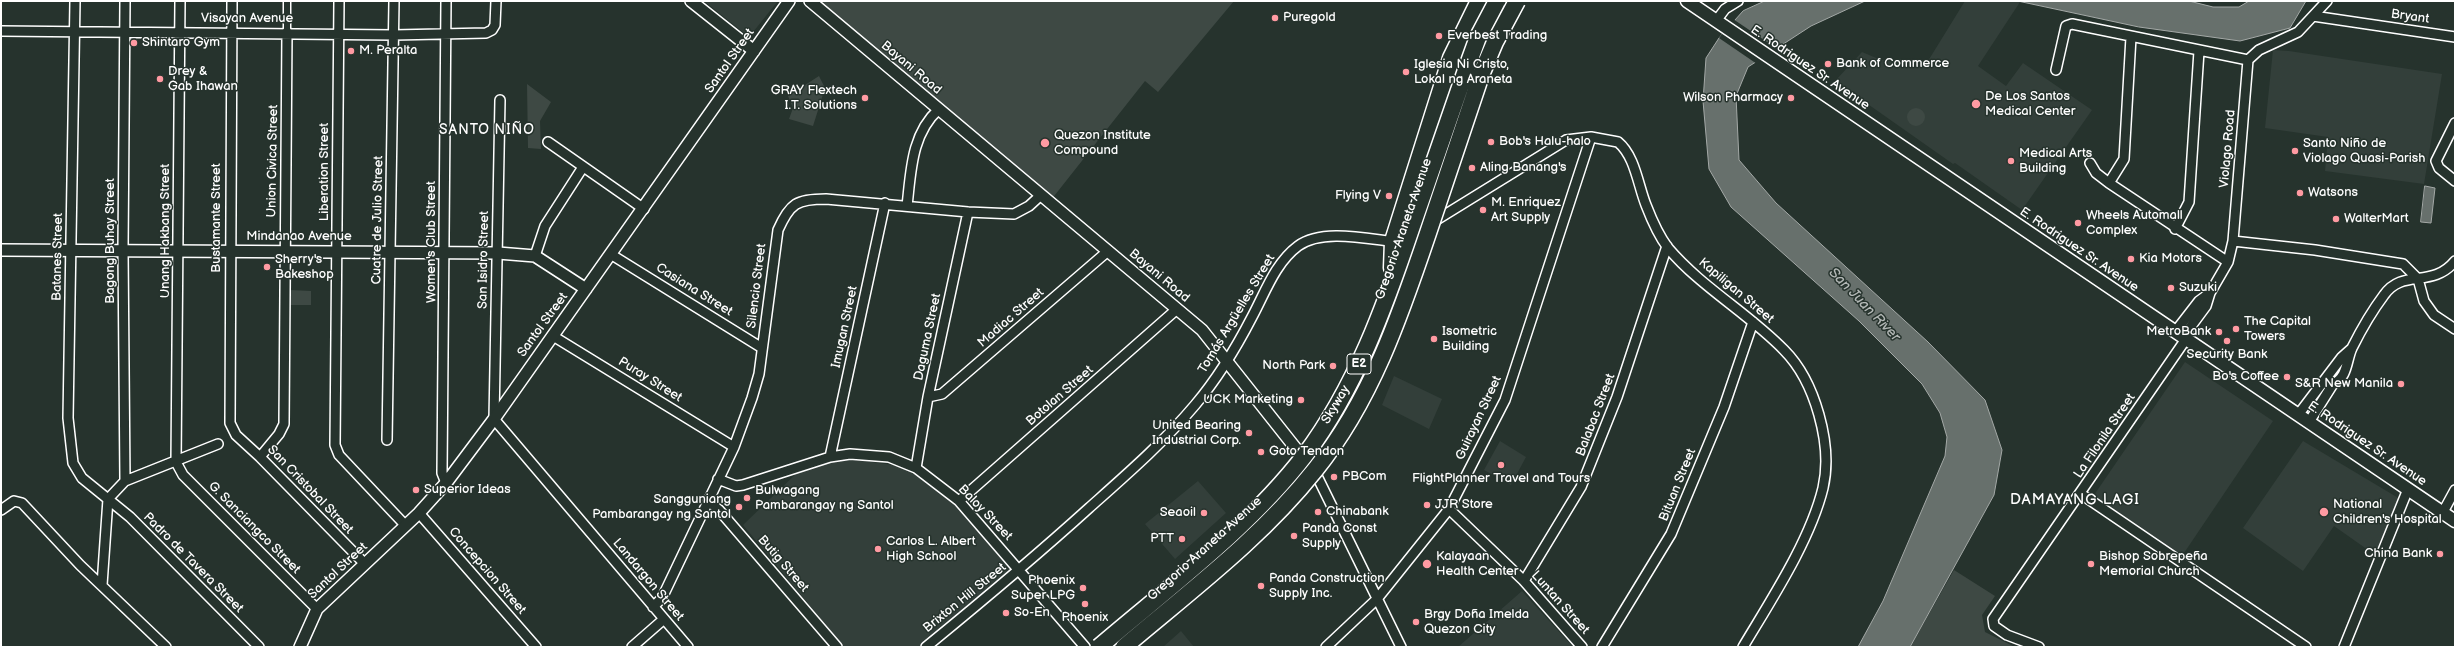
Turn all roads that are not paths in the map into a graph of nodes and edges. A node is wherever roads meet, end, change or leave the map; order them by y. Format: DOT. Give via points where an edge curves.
graph roads {
  1 [pos="75,1"];
  2 [pos="125,1"];
  3 [pos="180,1"];
  4 [pos="232,1"];
  5 [pos="287,1"];
  6 [pos="339,1"];
  7 [pos="394,1"];
  8 [pos="446,1"];
  9 [pos="496,1"];
  10 [pos="691,1"];
  11 [pos="789,1"];
  12 [pos="810,1"];
  13 [pos="1479,1"];
  14 [pos="1490,1"];
  15 [pos="1497,1"];
  16 [pos="1517,1"];
  17 [pos="1523,1"];
  18 [pos="1687,1"];
  19 [pos="1738,1"];
  20 [pos="2327,1"];
  21 [pos="2313,16"];
  22 [pos="1721,24"];
  23 [pos="1,31"];
  24 [pos="75,31"];
  25 [pos="125,32"];
  26 [pos="180,32"];
  27 [pos="231,32"];
  28 [pos="287,32"];
  29 [pos="339,33"];
  30 [pos="394,35"];
  31 [pos="446,35"];
  32 [pos="2131,37"];
  33 [pos="2455,37"];
  34 [pos="754,51"];
  35 [pos="2198,51"];
  36 [pos="2248,60"];
  37 [pos="2056,70"];
  38 [pos="500,100"];
  39 [pos="939,109"];
  40 [pos="2455,123"];
  41 [pos="1591,137"];
  42 [pos="548,142"];
  43 [pos="2090,163"];
  44 [pos="583,167"];
  45 [pos="2455,180"];
  46 [pos="2109,183"];
  47 [pos="1041,195"];
  48 [pos="885,203"];
  49 [pos="907,206"];
  50 [pos="644,209"];
  51 [pos="968,212"];
  52 [pos="1438,219"];
  53 [pos="2175,229"];
  54 [pos="1398,236"];
  55 [pos="2233,241"];
  56 [pos="1667,246"];
  57 [pos="72,249"];
  58 [pos="1,250"];
  59 [pos="123,250"];
  60 [pos="179,250"];
  61 [pos="230,251"];
  62 [pos="285,251"];
  63 [pos="391,251"];
  64 [pos="1108,251"];
  65 [pos="337,252"];
  66 [pos="445,252"];
  67 [pos="498,253"];
  68 [pos="612,255"];
  69 [pos="535,256"];
  70 [pos="2455,261"];
  71 [pos="2228,262"];
  72 [pos="1392,268"];
  73 [pos="2418,279"];
  74 [pos="586,289"];
  75 [pos="1177,309"];
  76 [pos="1753,322"];
  77 [pos="2455,329"];
  78 [pos="553,336"];
  79 [pos="2182,336"];
  80 [pos="762,348"];
  81 [pos="1227,361"];
  82 [pos="2324,390"];
  83 [pos="928,397"];
  84 [pos="2298,415"];
  85 [pos="494,419"];
  86 [pos="2309,422"];
  87 [pos="236,435"];
  88 [pos="387,440"];
  89 [pos="218,444"];
  90 [pos="734,447"];
  91 [pos="1301,454"];
  92 [pos="260,457"];
  93 [pos="830,457"];
  94 [pos="176,462"];
  95 [pos="916,468"];
  96 [pos="1316,474"];
  97 [pos="718,479"];
  98 [pos="126,481"];
  99 [pos="446,483"];
  100 [pos="2408,489"];
  101 [pos="2455,490"];
  102 [pos="2081,494"];
  103 [pos="108,498"];
  104 [pos="708,501"];
  105 [pos="959,501"];
  106 [pos="1449,509"];
  107 [pos="1,510"];
  108 [pos="2443,512"];
  109 [pos="419,513"];
  110 [pos="2455,521"];
  111 [pos="406,526"];
  112 [pos="365,564"];
  113 [pos="1020,570"];
  114 [pos="1524,581"];
  115 [pos="102,585"];
  116 [pos="1377,599"];
  117 [pos="654,607"];
  118 [pos="317,609"];
  119 [pos="664,619"];
  120 [pos="166,647"];
  121 [pos="259,647"];
  122 [pos="300,647"];
  123 [pos="536,647"];
  124 [pos="632,647"];
  125 [pos="688,647"];
  126 [pos="837,647"];
  127 [pos="926,647"];
  128 [pos="1084,647"];
  129 [pos="1095,647"];
  130 [pos="1099,647"];
  131 [pos="1124,647"];
  132 [pos="1131,647"];
  133 [pos="1326,647"];
  134 [pos="1402,647"];
  135 [pos="1582,647"];
  136 [pos="1602,647"];
  137 [pos="1743,647"];
  138 [pos="2039,647"];
  139 [pos="2306,647"];
  140 [pos="2344,647"];
  1 -- 24 [label="street, Batanes Street"];
  2 -- 25 [label="street, Bagong Buhay Street"];
  3 -- 26 [label="street, Unang Hakbang Street"];
  4 -- 27 [label="street, Bustamante Street"];
  5 -- 28 [label="street, Union Civica Street"];
  6 -- 29 [label="street, Liberation Street"];
  7 -- 30 [label="street, Cuatre de Julio Street"];
  8 -- 31 [label="street, Women's Club Street"];
  9 -- 31 [label="street, Visayan Avenue" via="495,25 492,30 486,33"];
  10 -- 34 [label="street"];
  11 -- 34 [label="street, Santol Street"];
  12 -- 39 [label="street, Bayani Road"];
  13 -- 54 [label="highway" via="1451,58"];
  14 -- 54 [label="main road, Gregorio Araneta Avenue" via="1471,35 1460,62"];
  15 -- 130 [label="highway, Skyway / E2, bridge" via="1478,37 1383,311 1332,414 1305,455 1249,517"];
  16 -- 131 [label="highway, Skyway / E2, bridge" via="1481,75 1399,318 1373,378 1347,422 1316,470 1262,530"];
  17 -- 52 [label="main road, Gregorio Araneta Avenue" via="1499,43 1486,73"];
  18 -- 22 [label="main road, E. Rodriguez Sr. Avenue"];
  19 -- 22 [label="street" via="1725,9"];
  20 -- 21 [label="street"];
  21 -- 33 [label="street, Bryant"];
  21 -- 36 [label="street" via="2298,32 2259,50"];
  22 -- 79 [label="main road, E. Rodriguez Sr. Avenue"];
  23 -- 24 [label="street, Visayan Avenue"];
  24 -- 25 [label="street, Visayan Avenue"];
  24 -- 57 [label="street, Batanes Street"];
  25 -- 26 [label="street, Visayan Avenue"];
  25 -- 59 [label="street, Bagong Buhay Street"];
  26 -- 27 [label="street, Visayan Avenue"];
  26 -- 60 [label="street, Unang Hakbang Street"];
  27 -- 28 [label="street, Visayan Avenue"];
  27 -- 61 [label="street, Bustamante Street"];
  28 -- 29 [label="street, Visayan Avenue"];
  28 -- 62 [label="street, Union Civica Street"];
  29 -- 30 [label="street, Visayan Avenue"];
  29 -- 65 [label="street, Liberation Street"];
  30 -- 31 [label="street, Visayan Avenue"];
  30 -- 63 [label="street, Cuatre de Julio Street"];
  31 -- 66 [label="street, Women's Club Street"];
  32 -- 35 [label="street"];
  32 -- 37 [label="street" via="2072,24 2066,26"];
  32 -- 46 [label="street" via="2124,159"];
  34 -- 50 [label="street, Santol Street"];
  35 -- 36 [label="street"];
  35 -- 53 [label="street" via="2188,202"];
  36 -- 55 [label="street, Violago Road"];
  38 -- 67 [label="street, San Isidro Street"];
  39 -- 47 [label="street, Bayani Road"];
  39 -- 49 [label="street" via="924,127 917,142"];
  40 -- 45 [label="street" via="2436,161 2439,168"];
  41 -- 52 [label="street, Kapiligan Street" via="1566,140"];
  41 -- 56 [label="street, Kapiligan Street" via="1618,142 1623,146 1646,205"];
  41 -- 106 [label="street, Guirayan Street" via="1504,400"];
  42 -- 44 [label="street"];
  43 -- 46 [label="street" via="2096,173"];
  44 -- 50 [label="street"];
  44 -- 69 [label="street" via="545,226"];
  46 -- 53 [label="street"];
  47 -- 51 [label="street, Silencio Street" via="1029,206 1014,214"];
  47 -- 64 [label="street, Bayani Road"];
  48 -- 49 [label="street, Silencio Street"];
  48 -- 80 [label="street, Silencio Street" via="806,199 785,212 778,230"];
  48 -- 93 [label="street, Imugan Street"];
  49 -- 51 [label="street, Silencio Street"];
  50 -- 68 [label="street, Santol Street"];
  51 -- 83 [label="street, Daguma Street"];
  52 -- 96 [label="main road, Gregorio Araneta Avenue" via="1404,319 1379,372 1351,423"];
  53 -- 71 [label="street"];
  54 -- 72 [label="highway"];
  54 -- 81 [label="street, Tomás Argüelles Street" via="1328,235 1297,246 1287,255 1274,275"];
  55 -- 71 [label="street, Violago Road"];
  55 -- 73 [label="street" via="2315,250 2403,264"];
  56 -- 76 [label="street, Kapiligan Street" via="1686,266"];
  56 -- 114 [label="street, Balabac Street" via="1617,398 1581,487"];
  57 -- 58 [label="street, Mindanao Avenue"];
  57 -- 59 [label="street, Mindanao Avenue"];
  57 -- 103 [label="street, Batanes Street" via="68,418 71,455 82,478"];
  59 -- 60 [label="street, Mindanao Avenue"];
  59 -- 98 [label="street, Bagong Buhay Street"];
  60 -- 61 [label="street, Mindanao Avenue"];
  60 -- 94 [label="street, Unang Hakbang Street"];
  61 -- 62 [label="street, Mindanao Avenue"];
  61 -- 87 [label="street, Bustamante Street" via="230,423"];
  62 -- 65 [label="street, Mindanao Avenue"];
  62 -- 92 [label="street, Union Civica Street" via="284,424"];
  63 -- 65 [label="street, Mindanao Avenue"];
  63 -- 66 [label="street, Mindanao Avenue"];
  63 -- 88 [label="street, Cuatre de Julio Street"];
  64 -- 75 [label="street, Bayani Road"];
  64 -- 83 [label="street, Madiac Street" via="942,394"];
  65 -- 111 [label="street, Liberation Street" via="334,439 339,455"];
  66 -- 67 [label="street, Mindanao Avenue"];
  66 -- 99 [label="street, Women's Club Street" via="442,473"];
  67 -- 69 [label="street, Mindanao Avenue"];
  67 -- 85 [label="street, San Isidro Street"];
  68 -- 74 [label="street, Santol Street"];
  68 -- 80 [label="street, Casiana Street"];
  69 -- 74 [label="street, Mindanao Avenue"];
  70 -- 73 [label="street" via="2433,277"];
  71 -- 79 [label="street, Violago Road" via="2210,293 2206,306"];
  72 -- 91 [label="main road, Gregorio Araneta Avenue" via="1377,309 1349,368"];
  73 -- 77 [label="street" via="2424,300 2434,315"];
  73 -- 82 [label="street" via="2405,279 2384,294 2352,348 2342,357"];
  74 -- 78 [label="street, Santol Street"];
  75 -- 81 [label="street, Bayani Road" via="1202,330"];
  75 -- 105 [label="street, Botolan Street"];
  76 -- 136 [label="street, Bituan Street" via="1724,407 1671,534"];
  76 -- 137 [label="street, Kapiligan Street" via="1784,349 1804,376 1819,414 1824,458 1823,488 1810,522 1780,585"];
  78 -- 85 [label="street, Santol Street"];
  78 -- 90 [label="street, Puray Street"];
  79 -- 84 [label="main road, E. Rodriguez Sr. Avenue"];
  79 -- 102 [label="street, La Filonila Street"];
  80 -- 90 [label="street, Silencio Street" via="759,374"];
  81 -- 91 [label="street, Bayani Road"];
  81 -- 113 [label="street, Tomás Argüelles Street" via="1196,404 1160,445"];
  82 -- 84 [label="street"];
  82 -- 86 [label="street"];
  83 -- 95 [label="street, Daguma Street"];
  84 -- 86 [label="main road, E. Rodriguez Sr. Avenue"];
  85 -- 99 [label="street, Santol Street"];
  85 -- 117 [label="street, Landargon Street"];
  86 -- 100 [label="main road, E. Rodriguez Sr. Avenue"];
  87 -- 92 [label="street, San Cristobal Street"];
  89 -- 94 [label="street"];
  90 -- 97 [label="street, Silencio Street"];
  91 -- 96 [label="street, Bayani Road"];
  91 -- 129 [label="main road, Gregorio Araneta Avenue" via="1247,514"];
  92 -- 112 [label="street, San Cristobal Street"];
  93 -- 95 [label="street, Baloy Street" via="865,454 889,457"];
  93 -- 97 [label="street, Baloy Street" via="743,485 728,484"];
  94 -- 98 [label="street"];
  94 -- 118 [label="street, G. Sanciangco Street" via="183,476"];
  95 -- 105 [label="street, Baloy Street"];
  96 -- 116 [label="street, Bayani Road"];
  96 -- 132 [label="main road, Gregorio Araneta Avenue" via="1265,530"];
  97 -- 104 [label="street, Silencio Street"];
  98 -- 103 [label="street"];
  99 -- 109 [label="street, Santol Street"];
  100 -- 108 [label="main road, E. Rodriguez Sr. Avenue"];
  100 -- 140 [label="street" via="2385,552"];
  101 -- 108 [label="street"];
  102 -- 138 [label="street, La Filonila Street" via="1993,619 1994,626 2007,635"];
  102 -- 139 [label="street"];
  103 -- 115 [label="street"];
  103 -- 121 [label="street, Padro de Tavera Street"];
  104 -- 117 [label="street, Silencio Street" via="662,598"];
  104 -- 126 [label="street, Butig Street" via="719,510"];
  105 -- 113 [label="street, Baloy Street"];
  106 -- 114 [label="street, Luntan Street"];
  106 -- 116 [label="street, Guirayan Street"];
  107 -- 115 [label="street" via="14,501 22,503"];
  108 -- 110 [label="main road, E. Rodriguez Sr. Avenue"];
  109 -- 111 [label="street, Santol Street"];
  109 -- 123 [label="street, Concepcion Street"];
  111 -- 112 [label="street, Santol Street"];
  112 -- 118 [label="street, Santol Street"];
  113 -- 127 [label="street, Brixton Hill Street"];
  113 -- 128 [label="street, Baloy Street"];
  114 -- 135 [label="street, Luntan Street"];
  115 -- 120 [label="street"];
  116 -- 133 [label="street, Guirayan Street"];
  116 -- 134 [label="street, Bayani Road"];
  117 -- 119 [label="street, Landargon Street"];
  118 -- 122 [label="street, Santol Street"];
  119 -- 124 [label="street"];
  119 -- 125 [label="street, Landargon Street"];
}
